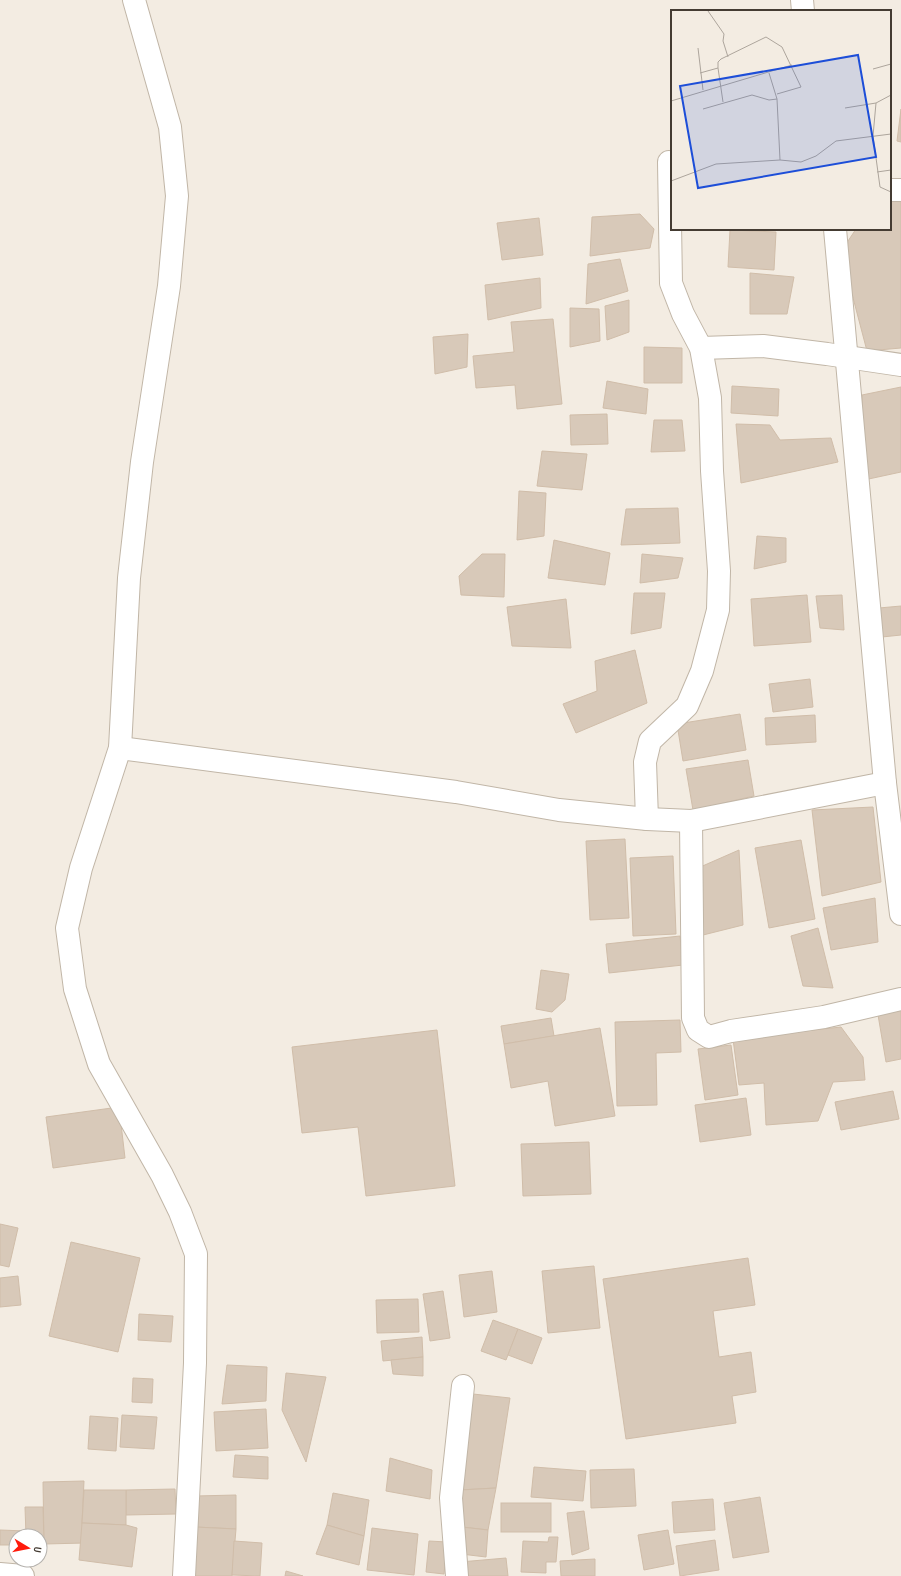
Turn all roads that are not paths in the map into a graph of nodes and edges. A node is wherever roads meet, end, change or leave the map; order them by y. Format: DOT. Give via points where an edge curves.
graph roads {
  1 [pos="134,0"];
  2 [pos="802,0"];
  3 [pos="803,10"];
  4 [pos="669,162"];
  5 [pos="835,230"];
  6 [pos="701,348"];
  7 [pos="848,358"];
  8 [pos="901,365"];
  9 [pos="120,748"];
  10 [pos="885,784"];
  11 [pos="647,819"];
  12 [pos="691,821"];
  13 [pos="901,914"];
  14 [pos="901,999"];
  15 [pos="463,1386"];
  16 [pos="0,1574"];
  17 [pos="24,1576"];
  18 [pos="184,1576"];
  19 [pos="457,1576"];
  1 -- 9 [label="street" via="170,127 177,196 169,286 142,462 130,570"];
  2 -- 3 [label="street"];
  4 -- 6 [label="street" via="671,283 683,314"];
  5 -- 7 [label="street"];
  6 -- 7 [label="street" via="763,346"];
  6 -- 11 [label="street" via="710,398 719,571 718,610 702,671 687,706 650,741 645,762"];
  7 -- 8 [label="street"];
  7 -- 10 [label="street"];
  9 -- 11 [label="street" via="456,792 559,810"];
  9 -- 18 [label="street" via="81,868 67,928 75,989 99,1064 162,1175 196,1254 195,1363"];
  10 -- 12 [label="street"];
  10 -- 13 [label="street"];
  11 -- 12 [label="street"];
  12 -- 14 [label="street" via="693,1018 698,1030 709,1037"];
  15 -- 19 [label="street" via="451,1498"];
  16 -- 17 [label="street"];
}
